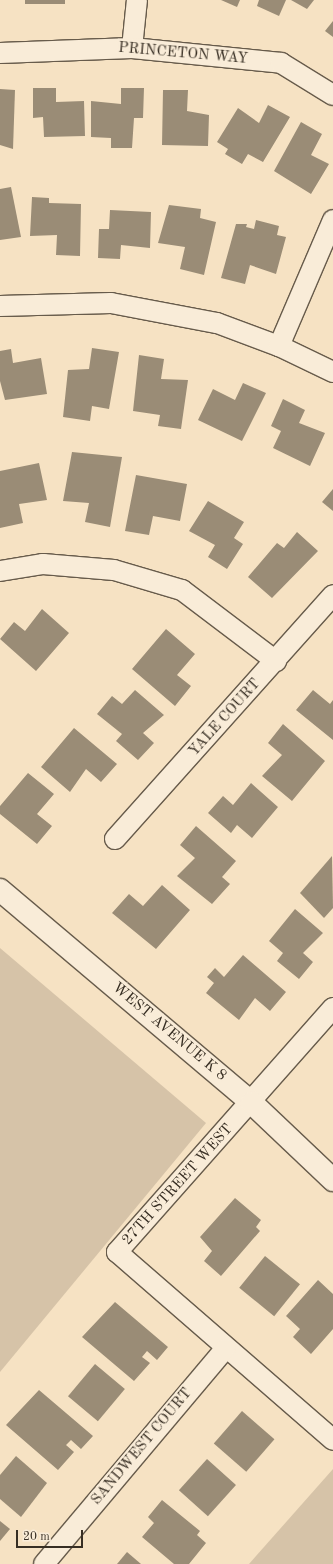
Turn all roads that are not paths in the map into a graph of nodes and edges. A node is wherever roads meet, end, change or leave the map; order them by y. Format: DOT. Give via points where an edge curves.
graph roads {
  1 [pos="137,0"];
  2 [pos="132,48"];
  3 [pos="0,53"];
  4 [pos="333,95"];
  5 [pos="333,220"];
  6 [pos="0,306"];
  7 [pos="279,346"];
  8 [pos="333,372"];
  9 [pos="0,571"];
  10 [pos="333,595"];
  11 [pos="276,661"];
  12 [pos="115,839"];
  13 [pos="0,890"];
  14 [pos="333,1008"];
  15 [pos="252,1102"];
  16 [pos="333,1180"];
  17 [pos="225,1349"];
  18 [pos="333,1440"];
  19 [pos="44,1564"];
  1 -- 2 [label="street"];
  2 -- 3 [label="street, PRINCETON WAY"];
  2 -- 4 [label="street, PRINCETON WAY" via="281,63"];
  5 -- 7 [label="street"];
  6 -- 7 [label="street" via="111,303 217,323"];
  7 -- 8 [label="street"];
  9 -- 11 [label="street" via="43,564 114,570 182,590"];
  10 -- 11 [label="street, YALE COURT"];
  11 -- 12 [label="street, YALE COURT"];
  13 -- 15 [label="street, WEST AVENUE K 8"];
  14 -- 15 [label="street, 27TH STREET WEST"];
  15 -- 16 [label="street, WEST AVENUE K 8"];
  15 -- 17 [label="street, 27TH STREET WEST" via="117,1252"];
  17 -- 18 [label="street"];
  17 -- 19 [label="street, SANDWEST COURT"];
}
